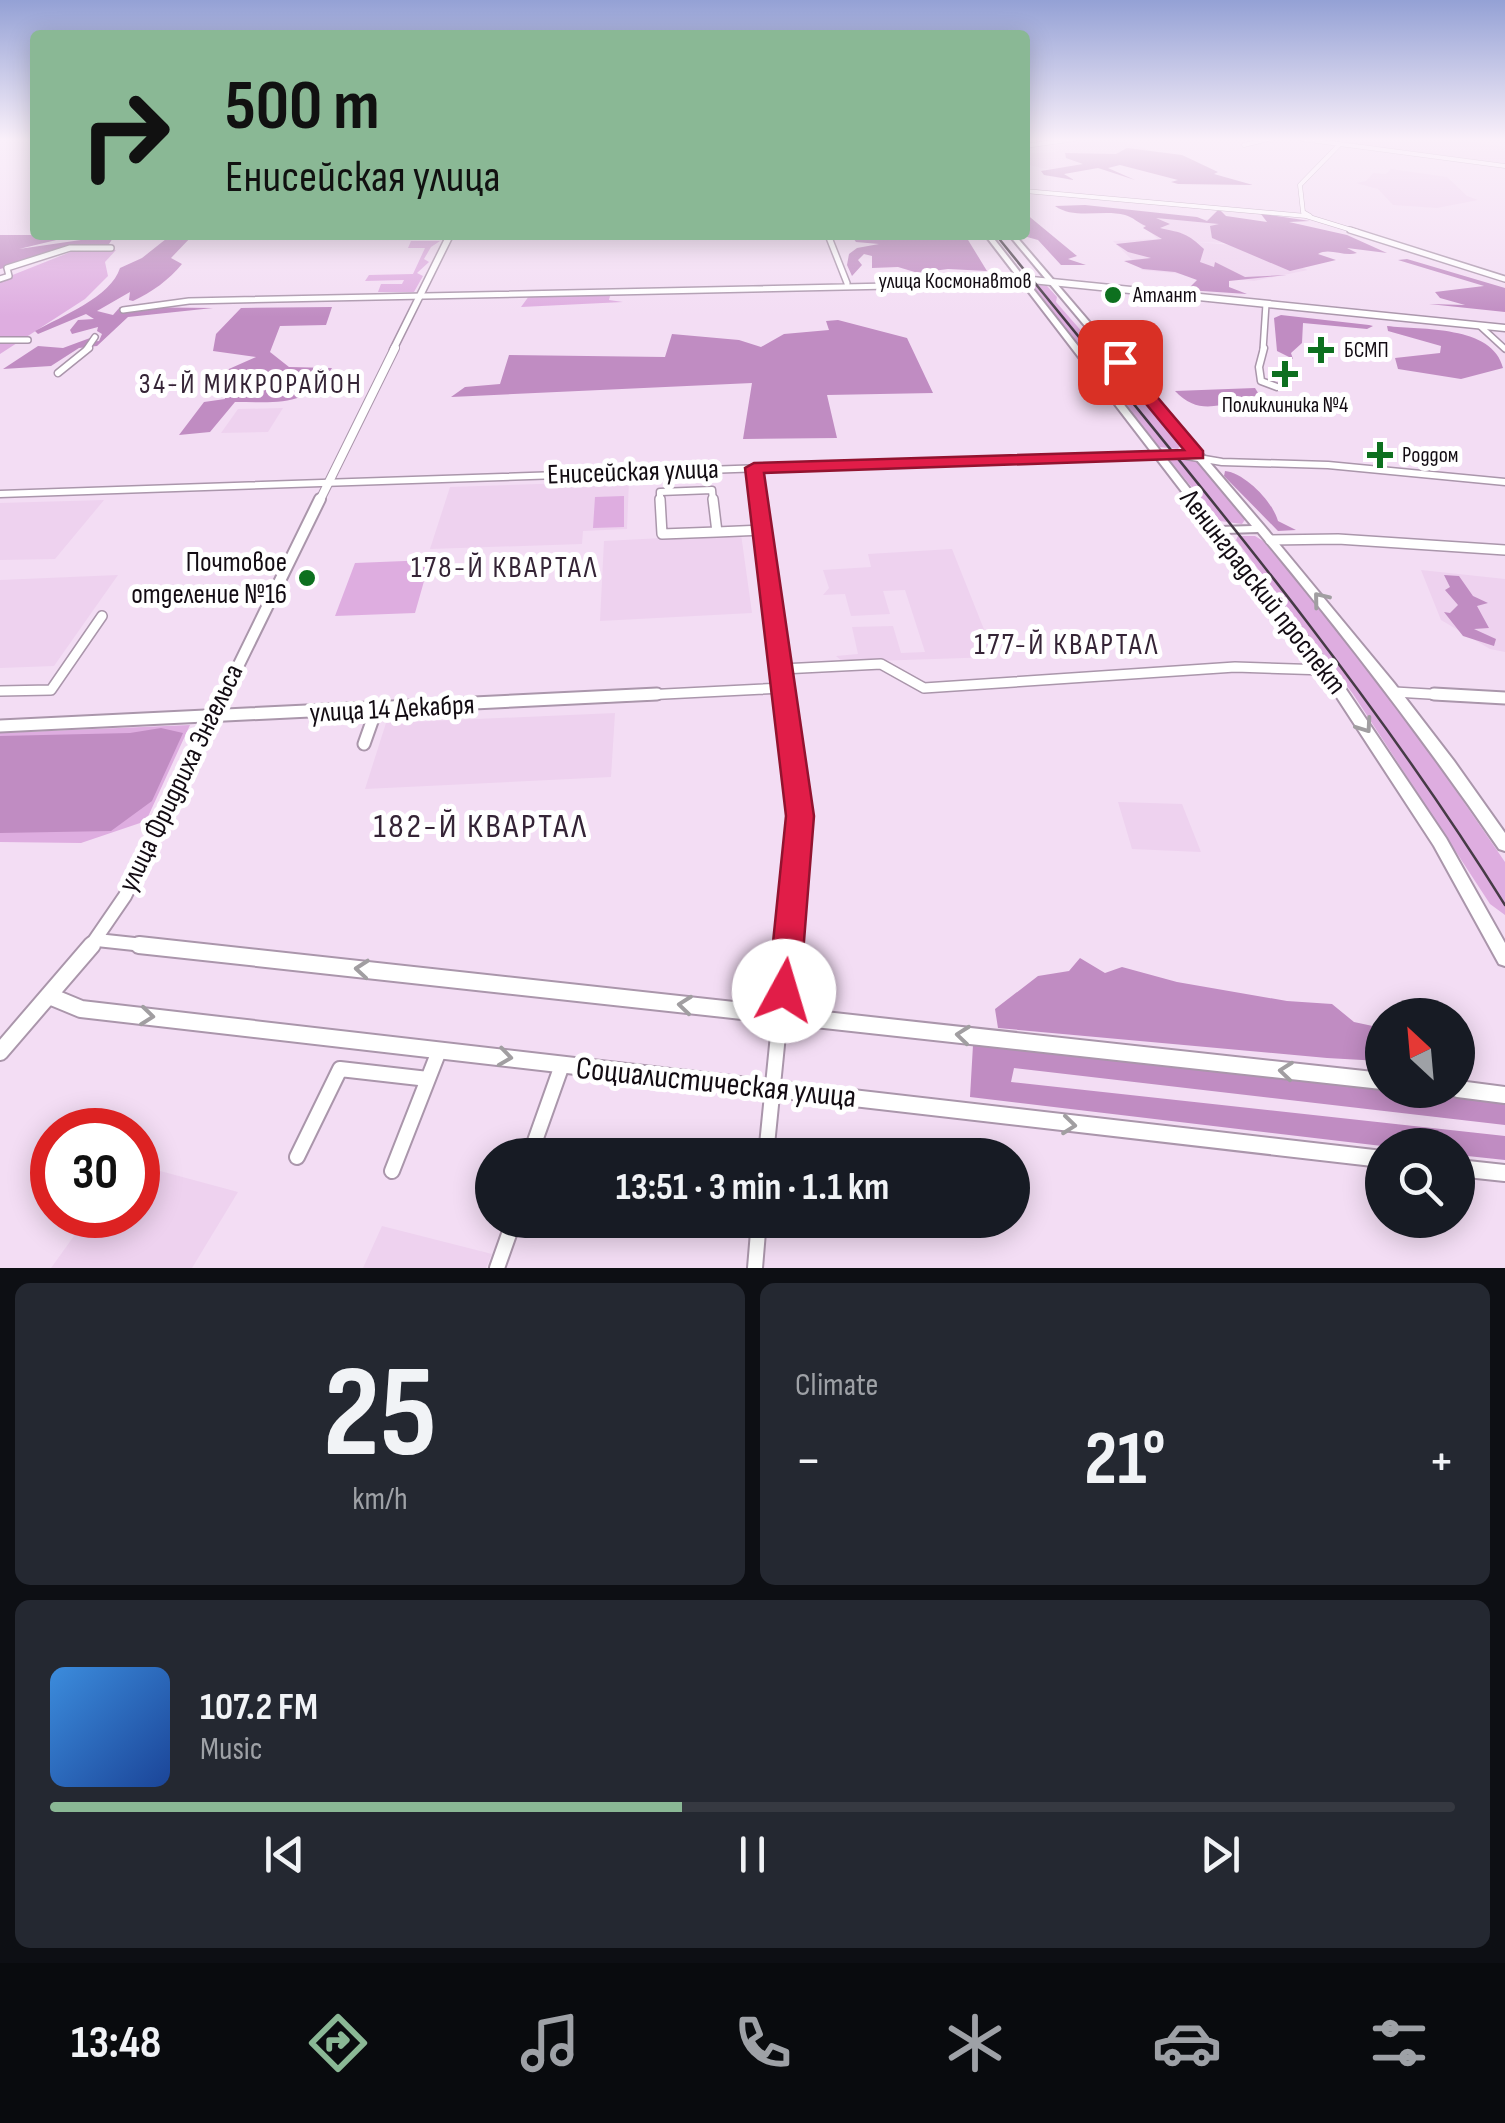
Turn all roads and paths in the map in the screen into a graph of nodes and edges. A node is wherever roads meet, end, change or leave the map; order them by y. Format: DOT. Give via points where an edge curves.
graph roads {
  1 [pos="1111,198"];
  2 [pos="1301,198"];
  3 [pos="1303,212"];
  4 [pos="1288,213"];
  5 [pos="1312,217"];
  6 [pos="448,240"];
  7 [pos="830,240"];
  8 [pos="992,240"];
  9 [pos="1002,240"];
  10 [pos="1016,240"];
  11 [pos="994,243"];
  12 [pos="111,248"];
  13 [pos="1505,278"];
  14 [pos="0,279"];
  15 [pos="1023,281"];
  16 [pos="942,282"];
  17 [pos="847,283"];
  18 [pos="1050,283"];
  19 [pos="533,292"];
  20 [pos="421,294"];
  21 [pos="404,296"];
  22 [pos="1265,305"];
  23 [pos="123,310"];
  24 [pos="1482,328"];
  25 [pos="1505,330"];
  26 [pos="95,337"];
  27 [pos="0,340"];
  28 [pos="28,340"];
  29 [pos="1505,349"];
  30 [pos="58,373"];
  31 [pos="1278,387"];
  32 [pos="1158,454"];
  33 [pos="1197,454"];
  34 [pos="754,468"];
  35 [pos="328,482"];
  36 [pos="1505,482"];
  37 [pos="0,494"];
  38 [pos="763,530"];
  39 [pos="1218,530"];
  40 [pos="717,532"];
  41 [pos="1265,534"];
  42 [pos="1505,550"];
  43 [pos="102,616"];
  44 [pos="782,669"];
  45 [pos="1326,670"];
  46 [pos="783,688"];
  47 [pos="0,691"];
  48 [pos="1396,692"];
  49 [pos="1505,698"];
  50 [pos="376,710"];
  51 [pos="212,717"];
  52 [pos="0,726"];
  53 [pos="364,744"];
  54 [pos="1505,844"];
  55 [pos="1496,924"];
  56 [pos="97,940"];
  57 [pos="1505,959"];
  58 [pos="52,997"];
  59 [pos="782,1015"];
  60 [pos="440,1048"];
  61 [pos="0,1052"];
  62 [pos="562,1065"];
  63 [pos="428,1078"];
  64 [pos="1365,1079"];
  65 [pos="773,1090"];
  66 [pos="1475,1091"];
  67 [pos="1505,1094"];
  68 [pos="536,1138"];
  69 [pos="768,1138"];
  70 [pos="297,1157"];
  71 [pos="1365,1157"];
  72 [pos="1475,1170"];
  73 [pos="392,1171"];
  74 [pos="1505,1173"];
  75 [pos="508,1238"];
  76 [pos="758,1238"];
  77 [pos="497,1268"];
  78 [pos="755,1268"];
  1 -- 4 [label="street"];
  2 -- 3 [label="street"];
  3 -- 4 [label="street"];
  3 -- 5 [label="street"];
  4 -- 5 [label="street"];
  5 -- 13 [label="street"];
  6 -- 20 [label="street, улица Фридриха Энгельса"];
  7 -- 17 [label="street"];
  8 -- 11 [label="main road, Ленинградский проспект"];
  9 -- 11 [label="main road, Ленинградский проспект"];
  10 -- 18 [label="main road, Ленинградский проспект"];
  11 -- 15 [label="main road, Ленинградский проспект"];
  12 -- 14 [label="street" via="60,250 6,268 8,276"];
  15 -- 16 [label="street, улица Космонавтов"];
  15 -- 18 [label="street, улица Космонавтов"];
  15 -- 32 [label="main road, Ленинградский проспект"];
  16 -- 17 [label="street, улица Космонавтов"];
  16 -- 19 [label="street, улица Космонавтов"];
  17 -- 19 [label="street, улица Космонавтов"];
  18 -- 22 [label="street, улица Космонавтов"];
  18 -- 33 [label="main road, Ленинградский проспект"];
  19 -- 20 [label="street, улица Космонавтов"];
  20 -- 21 [label="street, улица Космонавтов"];
  20 -- 35 [label="street, улица Фридриха Энгельса"];
  21 -- 23 [label="street, улица Космонавтов" via="185,300"];
  22 -- 24 [label="street, улица Космонавтов"];
  22 -- 31 [label="street" via="1258,374"];
  24 -- 25 [label="street, улица Космонавтов"];
  24 -- 29 [label="street"];
  26 -- 30 [label="street"];
  27 -- 28 [label="street"];
  32 -- 33 [label="street, Енисейская улица"];
  32 -- 34 [label="street, Енисейская улица"];
  32 -- 39 [label="main road, Ленинградский проспект"];
  33 -- 36 [label="street, Енисейская улица" via="1222,462"];
  33 -- 41 [label="main road, Ленинградский проспект"];
  34 -- 35 [label="street, Енисейская улица"];
  34 -- 38 [label="street"];
  35 -- 37 [label="street, Енисейская улица"];
  35 -- 51 [label="street, улица Фридриха Энгельса"];
  38 -- 40 [label="street"];
  38 -- 44 [label="street"];
  39 -- 41 [label="main road"];
  39 -- 45 [label="main road, Ленинградский проспект"];
  40 -- 40 [label="street" via="662,534 660,492 712,490"];
  41 -- 42 [label="street"];
  48 -- 41 [label="main road, Ленинградский проспект, one-way"];
  43 -- 47 [label="street" via="51,690"];
  44 -- 45 [label="street" via="881,664 924,688 1235,668"];
  44 -- 46 [label="street"];
  45 -- 55 [label="main road, Ленинградский проспект, one-way"];
  46 -- 50 [label="street, улица 14 Декабря"];
  46 -- 59 [label="street" via="800,816"];
  48 -- 49 [label="street"];
  48 -- 54 [label="main road, Ленинградский проспект"];
  50 -- 51 [label="street, улица 14 Декабря"];
  50 -- 53 [label="street"];
  51 -- 52 [label="street, улица 14 Декабря"];
  51 -- 56 [label="street, улица Фридриха Энгельса"];
  55 -- 57 [label="main road, Ленинградский проспект"];
  56 -- 58 [label="street, улица Фридриха Энгельса"];
  59 -- 56 [label="street, one-way"];
  58 -- 60 [label="street, Социалистическая улица, one-way" via="81,1009"];
  58 -- 61 [label="street, улица Фридриха Энгельса"];
  64 -- 59 [label="street, one-way"];
  59 -- 65 [label="street"];
  60 -- 62 [label="street, Социалистическая улица, one-way"];
  60 -- 63 [label="street"];
  62 -- 65 [label="street, Социалистическая улица"];
  62 -- 68 [label="street"];
  63 -- 70 [label="street" via="340,1069"];
  63 -- 73 [label="street"];
  65 -- 69 [label="street"];
  65 -- 71 [label="street, Социалистическая улица, one-way"];
  66 -- 67 [label="street"];
  72 -- 74 [label="street"];
  75 -- 77 [label="street"];
  76 -- 78 [label="street"];
}
